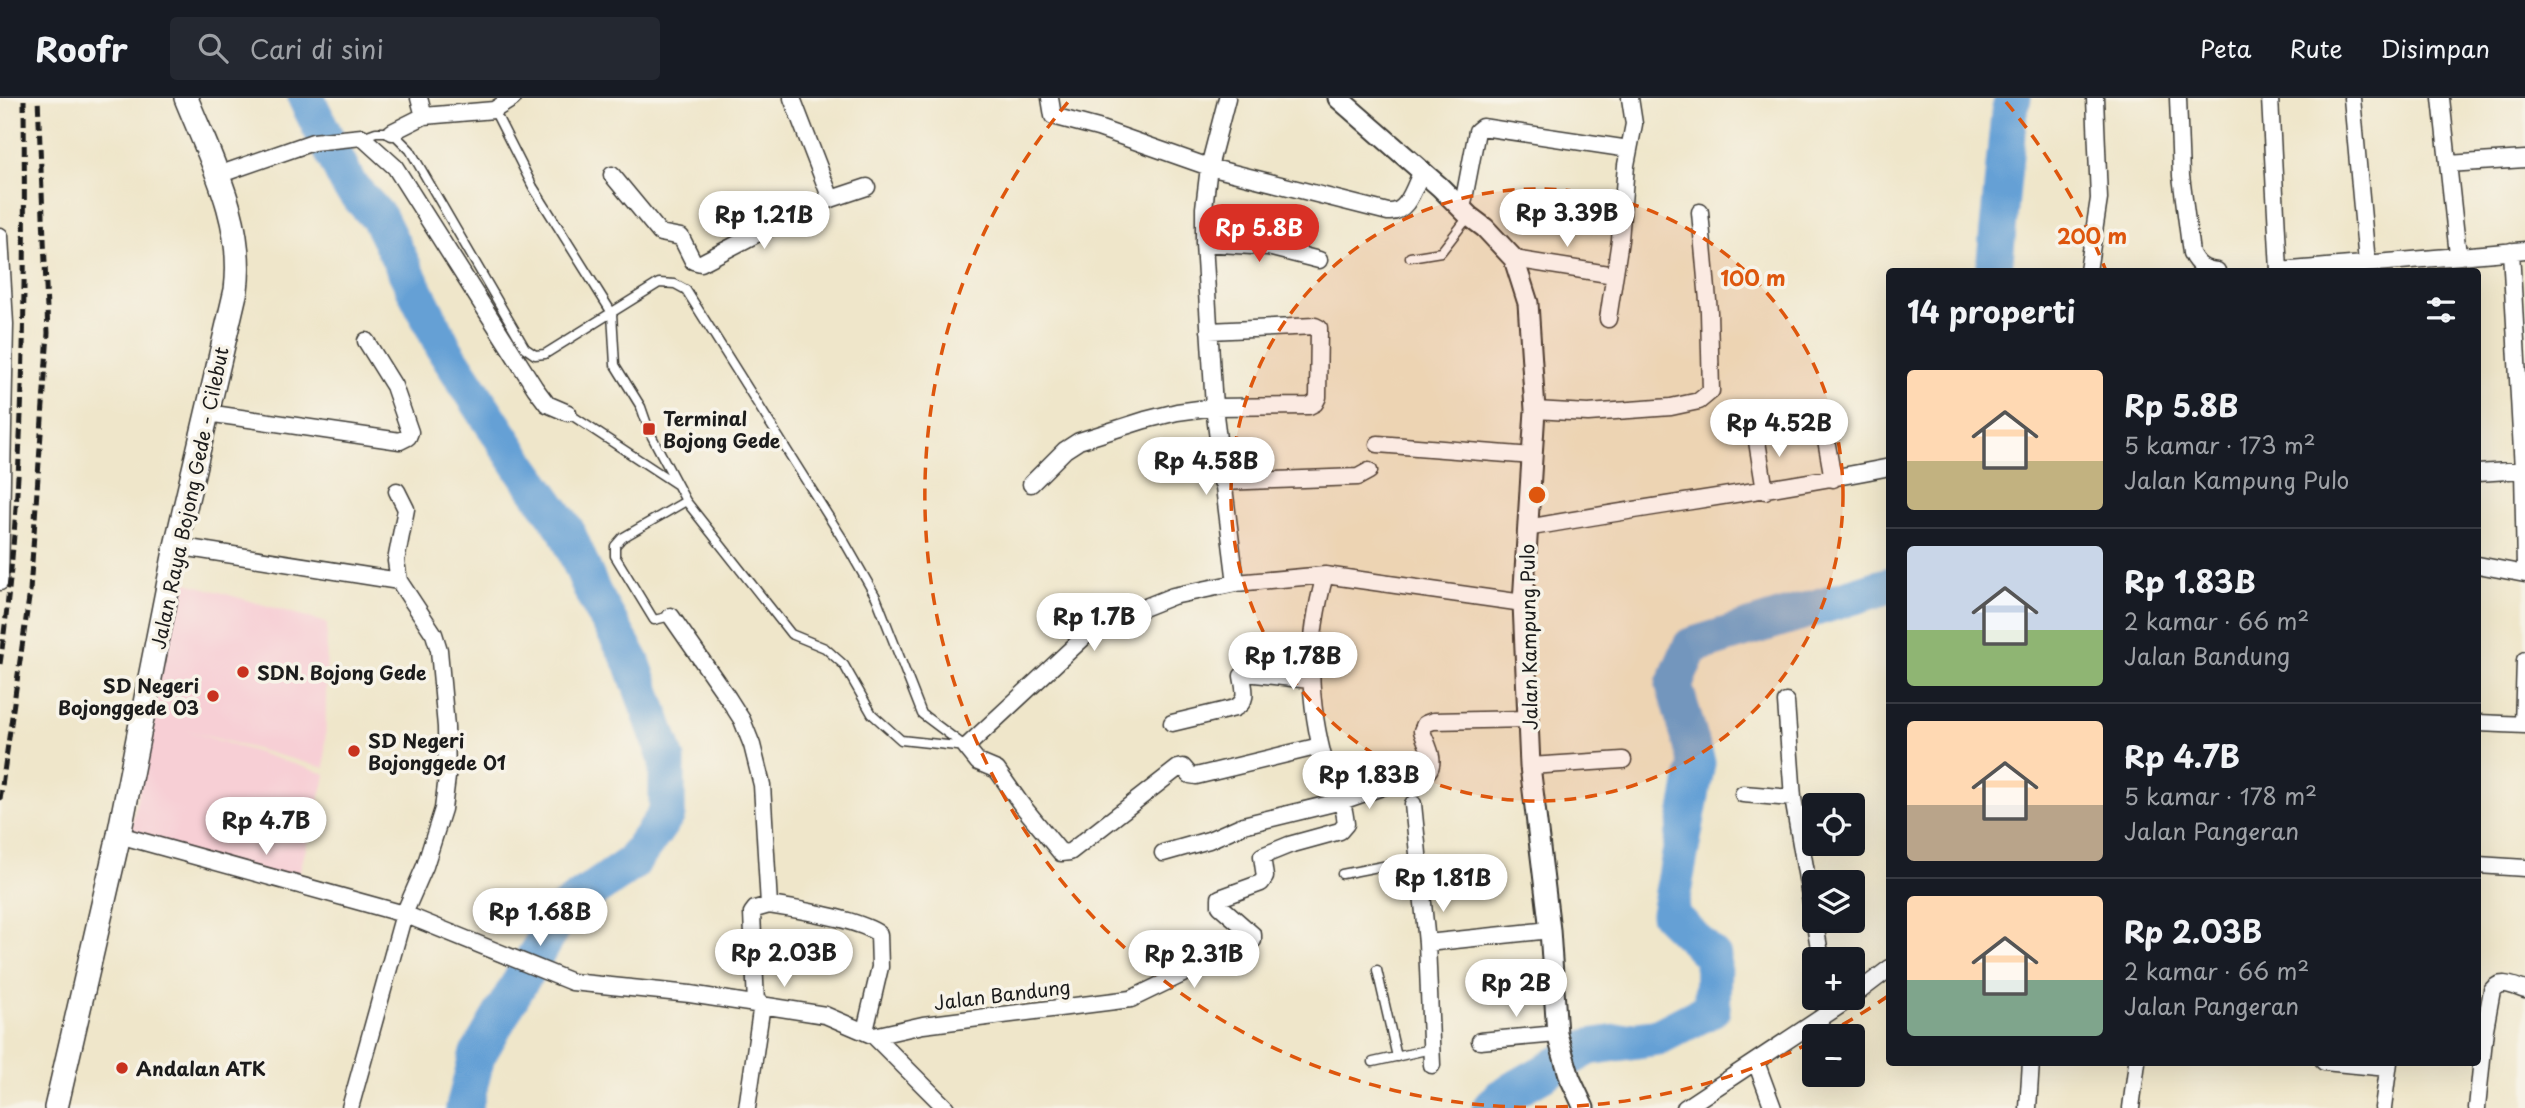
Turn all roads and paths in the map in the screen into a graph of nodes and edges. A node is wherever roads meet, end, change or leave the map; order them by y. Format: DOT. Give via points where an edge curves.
graph roads {
  1 [pos="186,98"];
  2 [pos="419,98"];
  3 [pos="513,98"];
  4 [pos="793,98"];
  5 [pos="1050,98"];
  6 [pos="1227,98"];
  7 [pos="1338,98"];
  8 [pos="1630,98"];
  9 [pos="2095,98"];
  10 [pos="2178,98"];
  11 [pos="2270,98"];
  12 [pos="2352,98"];
  13 [pos="2441,98"];
  14 [pos="494,110"];
  15 [pos="424,116"];
  16 [pos="392,132"];
  17 [pos="356,137"];
  18 [pos="1629,149"];
  19 [pos="2525,159"];
  20 [pos="2448,164"];
  21 [pos="1209,167"];
  22 [pos="1422,171"];
  23 [pos="218,174"];
  24 [pos="612,175"];
  25 [pos="867,187"];
  26 [pos="831,199"];
  27 [pos="1465,212"];
  28 [pos="1700,212"];
  29 [pos="0,236"];
  30 [pos="1204,243"];
  31 [pos="2518,251"];
  32 [pos="2458,255"];
  33 [pos="1410,257"];
  34 [pos="1514,259"];
  35 [pos="1319,260"];
  36 [pos="2360,266"];
  37 [pos="2429,266"];
  38 [pos="2088,268"];
  39 [pos="2205,268"];
  40 [pos="2279,268"];
  41 [pos="2328,268"];
  42 [pos="1614,275"];
  43 [pos="612,313"];
  44 [pos="1608,319"];
  45 [pos="1209,331"];
  46 [pos="366,341"];
  47 [pos="1214,407"];
  48 [pos="1535,410"];
  49 [pos="207,413"];
  50 [pos="569,413"];
  51 [pos="1825,434"];
  52 [pos="1756,435"];
  53 [pos="1378,443"];
  54 [pos="1533,456"];
  55 [pos="1886,468"];
  56 [pos="2523,470"];
  57 [pos="1369,471"];
  58 [pos="2481,473"];
  59 [pos="1833,479"];
  60 [pos="1222,482"];
  61 [pos="1031,484"];
  62 [pos="678,485"];
  63 [pos="397,491"];
  64 [pos="1765,491"];
  65 [pos="686,501"];
  66 [pos="1527,528"];
  67 [pos="176,546"];
  68 [pos="2525,550"];
  69 [pos="2481,566"];
  70 [pos="2525,568"];
  71 [pos="2525,574"];
  72 [pos="1325,575"];
  73 [pos="399,581"];
  74 [pos="0,582"];
  75 [pos="1236,583"];
  76 [pos="1523,603"];
  77 [pos="671,616"];
  78 [pos="2525,660"];
  79 [pos="1310,680"];
  80 [pos="1786,702"];
  81 [pos="1528,719"];
  82 [pos="1172,723"];
  83 [pos="2481,723"];
  84 [pos="2524,725"];
  85 [pos="1320,746"];
  86 [pos="966,747"];
  87 [pos="1623,760"];
  88 [pos="1530,766"];
  89 [pos="1743,794"];
  90 [pos="1793,798"];
  91 [pos="1342,801"];
  92 [pos="1413,804"];
  93 [pos="119,835"];
  94 [pos="1163,853"];
  95 [pos="1419,859"];
  96 [pos="2481,865"];
  97 [pos="2525,867"];
  98 [pos="1342,874"];
  99 [pos="769,905"];
  100 [pos="404,914"];
  101 [pos="1550,930"];
  102 [pos="1427,943"];
  103 [pos="1819,947"];
  104 [pos="1377,970"];
  105 [pos="1886,971"];
  106 [pos="1865,987"];
  107 [pos="2525,990"];
  108 [pos="759,1004"];
  109 [pos="1824,1010"];
  110 [pos="2482,1028"];
  111 [pos="869,1033"];
  112 [pos="1558,1040"];
  113 [pos="1480,1041"];
  114 [pos="1397,1057"];
  115 [pos="1432,1057"];
  116 [pos="1373,1062"];
  117 [pos="1756,1062"];
  118 [pos="2031,1066"];
  119 [pos="2136,1066"];
  120 [pos="2388,1066"];
  121 [pos="2480,1066"];
  122 [pos="56,1108"];
  123 [pos="350,1108"];
  124 [pos="747,1108"];
  125 [pos="946,1108"];
  126 [pos="1584,1108"];
  127 [pos="1685,1108"];
  128 [pos="1773,1108"];
  129 [pos="2028,1108"];
  130 [pos="2131,1108"];
  131 [pos="2383,1108"];
  132 [pos="2477,1108"];
  1 -- 23 [label="main road, Jalan Raya Bojong Gede - Cilebut"];
  2 -- 15 [label="street"];
  3 -- 14 [label="street"];
  4 -- 26 [label="street"];
  5 -- 21 [label="street" via="1053,117"];
  6 -- 21 [label="street"];
  7 -- 22 [label="street, Jalan Kampung Pulo"];
  8 -- 18 [label="street" via="1634,124"];
  9 -- 38 [label="street" via="2099,199"];
  10 -- 39 [label="street" via="2190,253"];
  11 -- 40 [label="street"];
  12 -- 36 [label="street"];
  13 -- 20 [label="street"];
  14 -- 15 [label="street"];
  14 -- 43 [label="lane" via="533,187"];
  15 -- 16 [label="street"];
  16 -- 17 [label="lane"];
  16 -- 43 [label="lane" via="410,150 525,348 534,355 545,354"];
  17 -- 23 [label="street" via="313,142"];
  17 -- 50 [label="street" via="395,167 535,388 547,404"];
  18 -- 27 [label="street" via="1482,127 1477,131"];
  18 -- 42 [label="street"];
  19 -- 20 [label="street"];
  20 -- 32 [label="street"];
  21 -- 22 [label="street" via="1396,212 1403,209"];
  21 -- 30 [label="street"];
  22 -- 27 [label="street, Jalan Kampung Pulo"];
  23 -- 49 [label="main road, Jalan Raya Bojong Gede - Cilebut" via="237,242 239,268"];
  24 -- 26 [label="street" via="660,233 681,237 697,263"];
  25 -- 26 [label="street"];
  27 -- 33 [label="lane" via="1441,252"];
  27 -- 34 [label="street, Jalan Kampung Pulo"];
  28 -- 48 [label="street" via="1711,391 1699,401 1671,407 1588,413"];
  29 -- 74 [label="street" via="5,324"];
  30 -- 35 [label="street" via="1268,247"];
  30 -- 45 [label="street"];
  31 -- 32 [label="street"];
  31 -- 56 [label="street"];
  32 -- 37 [label="street"];
  34 -- 42 [label="street"];
  34 -- 48 [label="street, Jalan Kampung Pulo" via="1528,303"];
  36 -- 37 [label="street"];
  36 -- 41 [label="street"];
  42 -- 44 [label="street"];
  43 -- 62 [label="lane" via="615,365"];
  43 -- 86 [label="lane" via="659,284 676,284 686,290 876,597 922,714"];
  45 -- 47 [label="street"];
  45 -- 47 [label="street" via="1315,326 1320,332 1315,403"];
  46 -- 49 [label="street" via="394,386 406,420 410,432 400,441"];
  47 -- 60 [label="street"];
  47 -- 61 [label="street" via="1145,420 1079,441"];
  48 -- 54 [label="street, Jalan Kampung Pulo"];
  49 -- 67 [label="main road, Jalan Raya Bojong Gede - Cilebut"];
  50 -- 62 [label="lane"];
  51 -- 59 [label="street"];
  52 -- 64 [label="street"];
  53 -- 54 [label="street"];
  54 -- 66 [label="street, Jalan Kampung Pulo"];
  55 -- 59 [label="street"];
  56 -- 58 [label="street"];
  56 -- 68 [label="street"];
  57 -- 60 [label="street" via="1358,477"];
  59 -- 64 [label="street"];
  60 -- 75 [label="street"];
  62 -- 65 [label="lane"];
  63 -- 73 [label="street" via="405,509 397,561"];
  64 -- 66 [label="street"];
  65 -- 77 [label="lane" via="615,546 615,555 653,620"];
  65 -- 86 [label="lane" via="792,634 825,648 844,664 872,714 891,732 901,740"];
  66 -- 76 [label="street, Jalan Kampung Pulo"];
  67 -- 73 [label="street"];
  67 -- 93 [label="main road, Jalan Raya Bojong Gede - Cilebut"];
  68 -- 70 [label="street"];
  69 -- 71 [label="street"];
  72 -- 75 [label="street"];
  72 -- 76 [label="street"];
  72 -- 79 [label="street" via="1314,614"];
  73 -- 100 [label="street" via="439,650 447,777 443,809"];
  75 -- 86 [label="street" via="1173,596 1095,627"];
  76 -- 81 [label="street, Jalan Kampung Pulo"];
  77 -- 99 [label="street" via="742,720 752,745 762,785"];
  78 -- 84 [label="street"];
  79 -- 82 [label="street" via="1246,673 1242,676 1243,704"];
  79 -- 85 [label="street"];
  80 -- 90 [label="street"];
  81 -- 88 [label="street, Jalan Kampung Pulo"];
  81 -- 91 [label="street" via="1425,724 1422,731 1432,760 1427,771"];
  83 -- 84 [label="street"];
  85 -- 86 [label="street" via="1196,776 1178,768 1066,853 1058,850 997,770 978,762"];
  85 -- 91 [label="street" via="1327,773"];
  87 -- 88 [label="street"];
  88 -- 101 [label="street, Jalan Kampung Pulo"];
  89 -- 90 [label="street"];
  90 -- 103 [label="street"];
  91 -- 94 [label="street" via="1242,825"];
  91 -- 111 [label="street, Jalan Bandung" via="1345,828 1262,856 1264,881 1220,898 1220,906 1253,935 1250,942 1131,999"];
  92 -- 95 [label="street"];
  93 -- 100 [label="street"];
  93 -- 122 [label="main road, Jalan Raya Bojong Gede - Cilebut"];
  95 -- 98 [label="lane"];
  95 -- 102 [label="street"];
  96 -- 97 [label="street"];
  99 -- 108 [label="street" via="755,909 751,918"];
  99 -- 111 [label="street" via="839,919 879,934 880,967"];
  100 -- 108 [label="street" via="572,982"];
  100 -- 123 [label="street"];
  101 -- 102 [label="street"];
  101 -- 112 [label="street, Jalan Kampung Pulo"];
  102 -- 115 [label="street"];
  104 -- 114 [label="lane"];
  105 -- 106 [label="street"];
  107 -- 110 [label="street" via="2495,986"];
  108 -- 111 [label="street" via="825,1015"];
  108 -- 124 [label="street"];
  109 -- 117 [label="street"];
  111 -- 125 [label="street"];
  112 -- 113 [label="street"];
  112 -- 126 [label="street, Jalan Kampung Pulo"];
  114 -- 115 [label="lane"];
  114 -- 116 [label="lane"];
  117 -- 127 [label="street"];
  117 -- 128 [label="street"];
  118 -- 129 [label="street"];
  119 -- 130 [label="street"];
  120 -- 131 [label="street"];
  121 -- 132 [label="street"];
}
